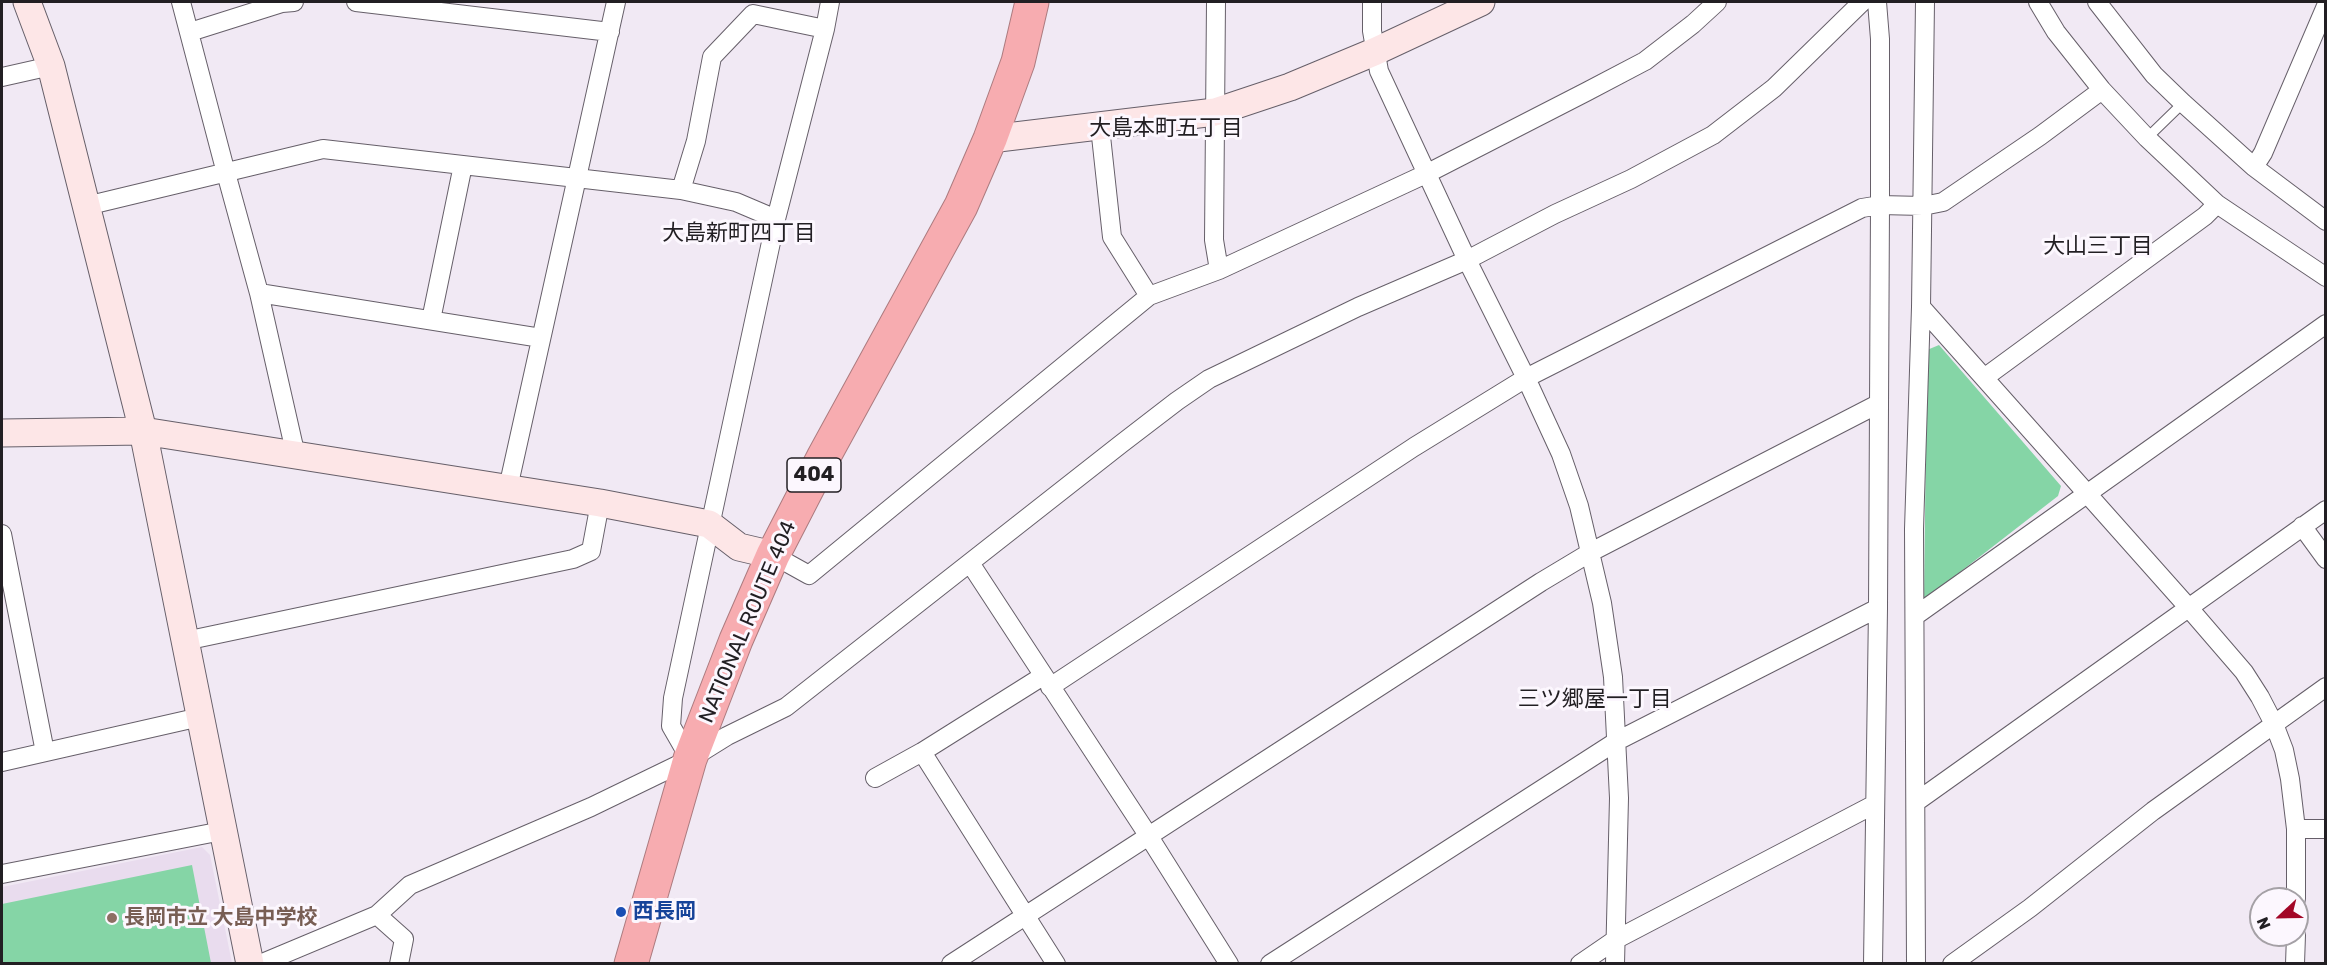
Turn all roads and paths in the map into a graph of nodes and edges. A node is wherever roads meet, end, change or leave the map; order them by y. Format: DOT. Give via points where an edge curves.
graph roads {
  1 [pos="27,2"];
  2 [pos="181,2"];
  3 [pos="294,2"];
  4 [pos="356,2"];
  5 [pos="616,2"];
  6 [pos="830,2"];
  7 [pos="1032,2"];
  8 [pos="1216,2"];
  9 [pos="1372,2"];
  10 [pos="1481,2"];
  11 [pos="1717,2"];
  12 [pos="1862,2"];
  13 [pos="1877,2"];
  14 [pos="1925,2"];
  15 [pos="2038,2"];
  16 [pos="2097,2"];
  17 [pos="2325,6"];
  18 [pos="825,29"];
  19 [pos="190,32"];
  20 [pos="610,32"];
  21 [pos="1374,52"];
  22 [pos="51,66"];
  23 [pos="2,77"];
  24 [pos="2102,90"];
  25 [pos="2183,103"];
  26 [pos="1215,112"];
  27 [pos="1100,127"];
  28 [pos="2147,138"];
  29 [pos="990,140"];
  30 [pos="463,165"];
  31 [pos="2254,167"];
  32 [pos="1428,173"];
  33 [pos="226,174"];
  34 [pos="576,178"];
  35 [pos="681,190"];
  36 [pos="2217,204"];
  37 [pos="1880,205"];
  38 [pos="86,206"];
  39 [pos="1923,206"];
  40 [pos="776,219"];
  41 [pos="2325,221"];
  42 [pos="1467,260"];
  43 [pos="1219,270"];
  44 [pos="2325,277"];
  45 [pos="260,294"];
  46 [pos="1149,296"];
  47 [pos="1921,307"];
  48 [pos="431,320"];
  49 [pos="2325,324"];
  50 [pos="541,338"];
  51 [pos="1526,378"];
  52 [pos="1984,378"];
  53 [pos="1878,405"];
  54 [pos="143,430"];
  55 [pos="2,433"];
  56 [pos="296,456"];
  57 [pos="508,489"];
  58 [pos="2088,492"];
  59 [pos="600,503"];
  60 [pos="2325,510"];
  61 [pos="709,524"];
  62 [pos="2302,526"];
  63 [pos="2,534"];
  64 [pos="1591,552"];
  65 [pos="773,555"];
  66 [pos="2325,559"];
  67 [pos="970,563"];
  68 [pos="2188,607"];
  69 [pos="1878,608"];
  70 [pos="1915,616"];
  71 [pos="185,640"];
  72 [pos="1047,681"];
  73 [pos="2325,687"];
  74 [pos="200,717"];
  75 [pos="2274,724"];
  76 [pos="1617,741"];
  77 [pos="45,752"];
  78 [pos="922,752"];
  79 [pos="690,759"];
  80 [pos="2,762"];
  81 [pos="875,778"];
  82 [pos="1916,802"];
  83 [pos="1875,804"];
  84 [pos="2296,829"];
  85 [pos="2325,829"];
  86 [pos="222,831"];
  87 [pos="1148,835"];
  88 [pos="2,874"];
  89 [pos="2296,887"];
  90 [pos="377,915"];
  91 [pos="1025,915"];
  92 [pos="1615,940"];
  93 [pos="2296,947"];
  94 [pos="250,963"];
  95 [pos="260,963"];
  96 [pos="399,963"];
  97 [pos="631,963"];
  98 [pos="951,963"];
  99 [pos="1056,963"];
  100 [pos="1229,963"];
  101 [pos="1270,963"];
  102 [pos="1580,963"];
  103 [pos="1615,963"];
  104 [pos="1873,963"];
  105 [pos="1916,963"];
  106 [pos="1952,963"];
  107 [pos="2295,963"];
  1 -- 22 [label="street"];
  2 -- 19 [label="street"];
  3 -- 19 [label="street"];
  4 -- 20 [label="street"];
  5 -- 20 [label="street"];
  6 -- 18 [label="street"];
  7 -- 29 [label="highway, NATIONAL ROUTE 404 / 404" via="1018,62"];
  8 -- 26 [label="street"];
  9 -- 21 [label="street"];
  10 -- 21 [label="street"];
  11 -- 32 [label="street" via="1645,61"];
  12 -- 42 [label="street" via="1774,88 1713,135"];
  13 -- 37 [label="street"];
  14 -- 39 [label="street"];
  15 -- 24 [label="street" via="2056,32"];
  16 -- 25 [label="street" via="2154,75"];
  17 -- 31 [label="street"];
  18 -- 35 [label="street" via="753,14 712,57 696,141"];
  18 -- 40 [label="street"];
  19 -- 33 [label="street"];
  20 -- 34 [label="street"];
  21 -- 26 [label="street" via="1290,87"];
  21 -- 32 [label="street" via="1379,71"];
  22 -- 23 [label="street"];
  22 -- 38 [label="street"];
  24 -- 28 [label="street"];
  24 -- 39 [label="street" via="1944,202"];
  25 -- 28 [label="lane"];
  25 -- 31 [label="street"];
  26 -- 27 [label="street"];
  26 -- 43 [label="street" via="1214,240"];
  27 -- 29 [label="street"];
  27 -- 46 [label="street" via="1112,237"];
  28 -- 36 [label="street"];
  29 -- 65 [label="highway, NATIONAL ROUTE 404 / 404" via="961,206"];
  30 -- 33 [label="street" via="323,148"];
  30 -- 34 [label="street"];
  30 -- 48 [label="street"];
  31 -- 41 [label="street"];
  32 -- 42 [label="street"];
  32 -- 43 [label="street"];
  33 -- 38 [label="street"];
  33 -- 45 [label="street"];
  34 -- 35 [label="street"];
  34 -- 50 [label="street"];
  35 -- 40 [label="street" via="736,202"];
  36 -- 44 [label="street"];
  36 -- 52 [label="street"];
  37 -- 39 [label="street"];
  37 -- 51 [label="street" via="1862,208"];
  37 -- 53 [label="street"];
  38 -- 54 [label="street"];
  39 -- 47 [label="street"];
  40 -- 61 [label="street"];
  42 -- 51 [label="street"];
  42 -- 67 [label="street" via="1209,379"];
  43 -- 46 [label="street"];
  45 -- 48 [label="street"];
  45 -- 56 [label="street"];
  46 -- 65 [label="street" via="809,575"];
  47 -- 52 [label="street"];
  47 -- 70 [label="street" via="1915,448"];
  48 -- 50 [label="street"];
  49 -- 58 [label="street"];
  50 -- 57 [label="street"];
  51 -- 64 [label="street" via="1561,454"];
  51 -- 72 [label="street"];
  52 -- 58 [label="street"];
  53 -- 64 [label="street"];
  53 -- 69 [label="street"];
  54 -- 55 [label="street"];
  54 -- 56 [label="street"];
  54 -- 71 [label="street"];
  56 -- 57 [label="street"];
  57 -- 59 [label="street"];
  58 -- 68 [label="street"];
  58 -- 70 [label="street"];
  59 -- 61 [label="street"];
  59 -- 71 [label="street" via="591,551 573,559"];
  60 -- 62 [label="street"];
  61 -- 65 [label="street" via="739,547"];
  61 -- 79 [label="street" via="673,698 671,726"];
  62 -- 66 [label="street"];
  62 -- 68 [label="street"];
  63 -- 77 [label="street"];
  64 -- 76 [label="street" via="1613,677"];
  64 -- 87 [label="street"];
  65 -- 79 [label="highway, NATIONAL ROUTE 404 / 404"];
  67 -- 72 [label="street"];
  67 -- 79 [label="street" via="786,707 726,736"];
  68 -- 75 [label="street" via="2244,672"];
  68 -- 82 [label="street"];
  69 -- 76 [label="street"];
  69 -- 83 [label="street"];
  70 -- 82 [label="street"];
  71 -- 74 [label="street"];
  72 -- 78 [label="street"];
  72 -- 87 [label="street"];
  73 -- 75 [label="street"];
  74 -- 77 [label="street"];
  74 -- 86 [label="street"];
  75 -- 84 [label="street" via="2284,750"];
  75 -- 106 [label="street"];
  76 -- 92 [label="street"];
  76 -- 101 [label="street"];
  77 -- 80 [label="street"];
  78 -- 81 [label="street"];
  78 -- 91 [label="street"];
  79 -- 90 [label="street" via="591,807 410,885"];
  79 -- 97 [label="highway, NATIONAL ROUTE 404 / 404"];
  82 -- 105 [label="street"];
  83 -- 92 [label="street"];
  83 -- 104 [label="street"];
  84 -- 85 [label="street"];
  84 -- 89 [label="street"];
  86 -- 88 [label="street"];
  86 -- 94 [label="street"];
  87 -- 91 [label="street"];
  87 -- 100 [label="street"];
  90 -- 95 [label="street"];
  90 -- 96 [label="street" via="404,939"];
  91 -- 98 [label="street"];
  91 -- 99 [label="street"];
  92 -- 102 [label="street"];
  92 -- 103 [label="street"];
  93 -- 107 [label="street"];
}
